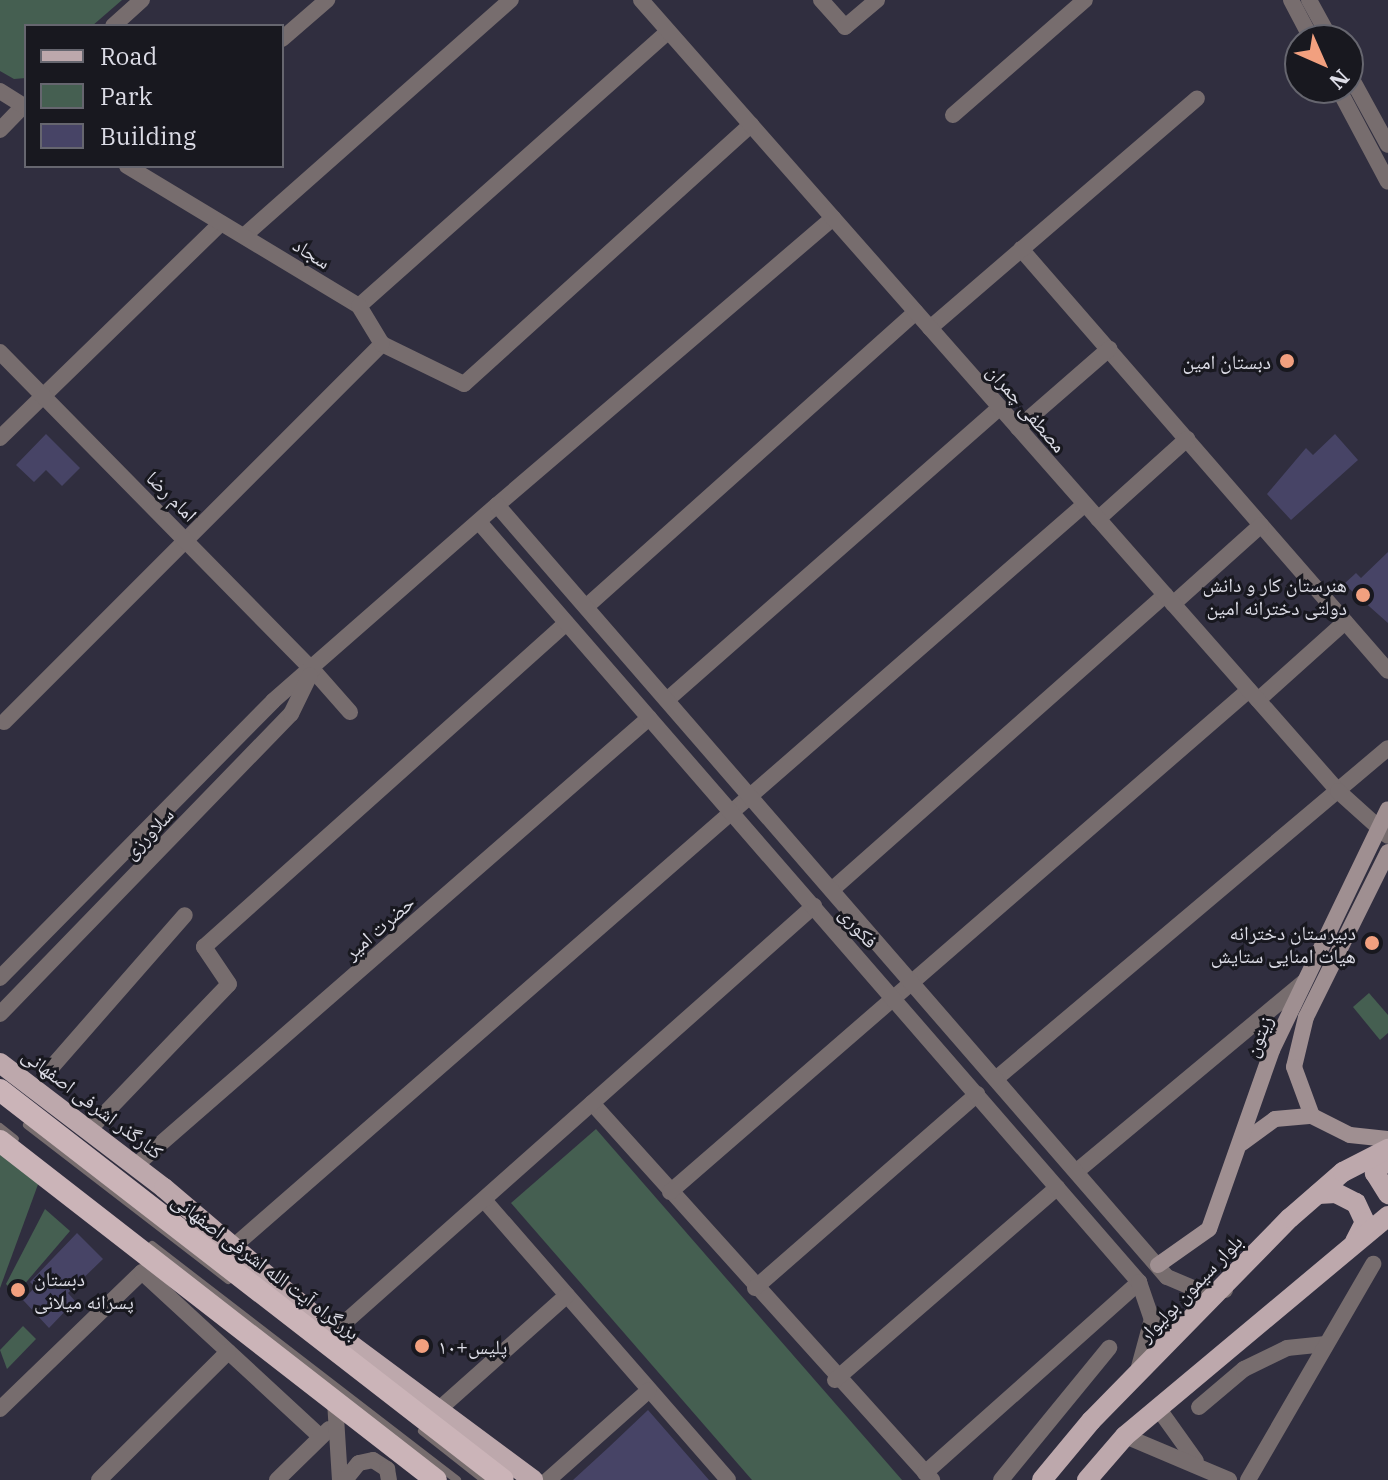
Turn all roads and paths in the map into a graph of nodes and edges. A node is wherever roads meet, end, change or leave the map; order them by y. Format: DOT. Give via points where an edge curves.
graph roads {
  1 [pos="142,0"];
  2 [pos="327,0"];
  3 [pos="511,0"];
  4 [pos="641,0"];
  5 [pos="821,0"];
  6 [pos="877,0"];
  7 [pos="1085,0"];
  8 [pos="1291,0"];
  9 [pos="1309,0"];
  10 [pos="115,24"];
  11 [pos="1304,24"];
  12 [pos="1322,24"];
  13 [pos="668,32"];
  14 [pos="284,37"];
  15 [pos="0,91"];
  16 [pos="1197,98"];
  17 [pos="1364,101"];
  18 [pos="24,104"];
  19 [pos="1347,104"];
  20 [pos="24,106"];
  21 [pos="953,115"];
  22 [pos="751,125"];
  23 [pos="0,130"];
  24 [pos="1388,145"];
  25 [pos="134,168"];
  26 [pos="1388,182"];
  27 [pos="833,218"];
  28 [pos="221,223"];
  29 [pos="245,235"];
  30 [pos="1021,249"];
  31 [pos="359,306"];
  32 [pos="916,312"];
  33 [pos="930,328"];
  34 [pos="382,344"];
  35 [pos="1109,349"];
  36 [pos="0,352"];
  37 [pos="44,395"];
  38 [pos="1000,407"];
  39 [pos="1018,428"];
  40 [pos="0,438"];
  41 [pos="1187,439"];
  42 [pos="1085,504"];
  43 [pos="497,505"];
  44 [pos="1098,519"];
  45 [pos="479,522"];
  46 [pos="1261,525"];
  47 [pos="186,539"];
  48 [pos="1169,599"];
  49 [pos="587,606"];
  50 [pos="1345,622"];
  51 [pos="566,623"];
  52 [pos="313,670"];
  53 [pos="1388,671"];
  54 [pos="1253,695"];
  55 [pos="668,699"];
  56 [pos="350,712"];
  57 [pos="649,718"];
  58 [pos="4,722"];
  59 [pos="1388,748"];
  60 [pos="1338,791"];
  61 [pos="750,794"];
  62 [pos="1388,809"];
  63 [pos="732,811"];
  64 [pos="1383,834"];
  65 [pos="1388,852"];
  66 [pos="835,887"];
  67 [pos="814,906"];
  68 [pos="185,915"];
  69 [pos="5,973"];
  70 [pos="917,982"];
  71 [pos="1304,982"];
  72 [pos="28,985"];
  73 [pos="896,999"];
  74 [pos="0,1014"];
  75 [pos="0,1063"];
  76 [pos="51,1068"];
  77 [pos="998,1077"];
  78 [pos="0,1090"];
  79 [pos="977,1094"];
  80 [pos="592,1103"];
  81 [pos="0,1104"];
  82 [pos="1312,1116"];
  83 [pos="0,1127"];
  84 [pos="89,1130"];
  85 [pos="1388,1139"];
  86 [pos="0,1141"];
  87 [pos="1240,1145"];
  88 [pos="1388,1149"];
  89 [pos="1388,1157"];
  90 [pos="135,1166"];
  91 [pos="1077,1171"];
  92 [pos="1057,1188"];
  93 [pos="670,1192"];
  94 [pos="1318,1194"];
  95 [pos="1388,1194"];
  96 [pos="484,1200"];
  97 [pos="1388,1216"];
  98 [pos="1353,1245"];
  99 [pos="233,1247"];
  100 [pos="1373,1264"];
  101 [pos="1158,1265"];
  102 [pos="1139,1282"];
  103 [pos="755,1288"];
  104 [pos="1225,1290"];
  105 [pos="567,1295"];
  106 [pos="334,1332"];
  107 [pos="1326,1344"];
  108 [pos="1109,1348"];
  109 [pos="228,1352"];
  110 [pos="1133,1379"];
  111 [pos="835,1380"];
  112 [pos="649,1390"];
  113 [pos="335,1401"];
  114 [pos="1199,1407"];
  115 [pos="1158,1408"];
  116 [pos="0,1409"];
  117 [pos="437,1411"];
  118 [pos="327,1431"];
  119 [pos="1125,1436"];
  120 [pos="1197,1462"];
  121 [pos="928,1476"];
  122 [pos="99,1480"];
  123 [pos="277,1480"];
  124 [pos="343,1480"];
  125 [pos="389,1480"];
  126 [pos="436,1480"];
  127 [pos="457,1480"];
  128 [pos="484,1480"];
  129 [pos="503,1480"];
  130 [pos="533,1480"];
  131 [pos="548,1480"];
  132 [pos="728,1480"];
  133 [pos="1001,1480"];
  134 [pos="1042,1480"];
  135 [pos="1087,1480"];
  136 [pos="1229,1480"];
  137 [pos="1248,1480"];
  1 -- 10 [label="street"];
  2 -- 14 [label="street"];
  3 -- 29 [label="street"];
  4 -- 13 [label="street, مصطفی چمران"];
  5 -- 6 [label="street" via="845,27"];
  7 -- 21 [label="street"];
  8 -- 11 [label="street"];
  9 -- 12 [label="street"];
  13 -- 22 [label="street, مصطفی چمران"];
  13 -- 31 [label="street"];
  15 -- 18 [label="street"];
  16 -- 30 [label="street"];
  17 -- 24 [label="street"];
  19 -- 26 [label="street"];
  20 -- 23 [label="street"];
  22 -- 27 [label="street, مصطفی چمران"];
  22 -- 34 [label="street" via="464,384"];
  25 -- 28 [label="street, سجاد"];
  27 -- 32 [label="street, مصطفی چمران"];
  27 -- 43 [label="street, سلاورزی"];
  28 -- 29 [label="street, سجاد"];
  28 -- 37 [label="street"];
  29 -- 31 [label="street, سجاد"];
  30 -- 33 [label="street"];
  30 -- 35 [label="street"];
  31 -- 34 [label="street, سجاد"];
  32 -- 33 [label="street, مصطفی چمران"];
  32 -- 49 [label="street"];
  33 -- 38 [label="street, مصطفی چمران"];
  34 -- 47 [label="street"];
  35 -- 39 [label="street"];
  35 -- 41 [label="street"];
  36 -- 37 [label="street, امام رضا"];
  37 -- 40 [label="street"];
  37 -- 47 [label="street, امام رضا"];
  38 -- 39 [label="street, مصطفی چمران"];
  38 -- 55 [label="street"];
  39 -- 42 [label="street, مصطفی چمران"];
  41 -- 44 [label="street"];
  41 -- 46 [label="street"];
  42 -- 44 [label="street, مصطفی چمران"];
  42 -- 61 [label="street"];
  43 -- 45 [label="street, سلاورزی"];
  43 -- 49 [label="street, فکوری"];
  44 -- 48 [label="street, مصطفی چمران"];
  45 -- 51 [label="street, فکوری"];
  45 -- 52 [label="street, سلاورزی"];
  46 -- 48 [label="street"];
  46 -- 50 [label="street"];
  47 -- 52 [label="street, امام رضا"];
  47 -- 58 [label="street"];
  48 -- 54 [label="street, مصطفی چمران"];
  48 -- 66 [label="street"];
  49 -- 55 [label="street, فکوری"];
  50 -- 53 [label="street"];
  50 -- 54 [label="street"];
  51 -- 57 [label="street, فکوری"];
  51 -- 84 [label="street" via="204,947 228,981 226,988"];
  52 -- 56 [label="street, امام رضا"];
  52 -- 69 [label="street, سلاورزی" via="273,701"];
  52 -- 72 [label="street, سلاورزی" via="291,714"];
  54 -- 60 [label="street, مصطفی چمران"];
  54 -- 70 [label="street"];
  55 -- 61 [label="street, فکوری"];
  57 -- 63 [label="street, فکوری"];
  57 -- 90 [label="street, حضرت امیر"];
  59 -- 60 [label="street"];
  60 -- 64 [label="street, مصطفی چمران"];
  60 -- 77 [label="street"];
  61 -- 63 [label="street"];
  61 -- 66 [label="street, فکوری"];
  62 -- 64 [label="main road, زیتون"];
  63 -- 67 [label="street, فکوری"];
  63 -- 99 [label="street"];
  64 -- 71 [label="main road, زیتون"];
  65 -- 82 [label="main road, زیتون" via="1298,1041 1298,1091"];
  66 -- 70 [label="street, فکوری"];
  67 -- 73 [label="street, فکوری"];
  67 -- 80 [label="street"];
  68 -- 76 [label="street"];
  69 -- 72 [label="street"];
  70 -- 73 [label="street"];
  70 -- 77 [label="street, فکوری"];
  71 -- 87 [label="main road, زیتون"];
  71 -- 91 [label="street"];
  72 -- 74 [label="street, سلاورزی"];
  73 -- 79 [label="street, فکوری"];
  73 -- 93 [label="street"];
  75 -- 84 [label="main road, کنارگذر اشرفی اصفهانی"];
  77 -- 91 [label="street, فکوری"];
  78 -- 129 [label="highway, بزرگراه آیت الله اشرفی اصفهانی"];
  79 -- 92 [label="street, فکوری"];
  79 -- 103 [label="street"];
  80 -- 93 [label="street"];
  80 -- 96 [label="street"];
  81 -- 128 [label="lane"];
  82 -- 85 [label="main road" via="1350,1135"];
  82 -- 87 [label="main road" via="1275,1119"];
  83 -- 127 [label="lane"];
  84 -- 90 [label="main road, کنارگذر اشرفی اصفهانی"];
  86 -- 113 [label="highway"];
  87 -- 101 [label="main road, زیتون" via="1203,1239"];
  88 -- 94 [label="main road, بلوار سیمون بولیوار" via="1343,1172"];
  89 -- 95 [label="main road" via="1375,1173"];
  90 -- 99 [label="main road, کنارگذر اشرفی اصفهانی"];
  91 -- 101 [label="street, فکوری"];
  92 -- 102 [label="street, فکوری"];
  92 -- 111 [label="street"];
  93 -- 103 [label="street"];
  94 -- 98 [label="main road" via="1349,1197 1364,1213"];
  94 -- 104 [label="main road, بلوار سیمون بولیوار"];
  96 -- 105 [label="street"];
  96 -- 106 [label="street"];
  97 -- 98 [label="main road"];
  98 -- 115 [label="main road"];
  99 -- 106 [label="main road, کنارگذر اشرفی اصفهانی"];
  100 -- 107 [label="street"];
  101 -- 104 [label="street, فکوری" via="1178,1285"];
  102 -- 110 [label="street, فکوری" via="1149,1301 1151,1340"];
  102 -- 121 [label="street"];
  103 -- 111 [label="street"];
  104 -- 110 [label="main road, بلوار سیمون بولیوار"];
  105 -- 112 [label="street"];
  105 -- 117 [label="street"];
  106 -- 117 [label="main road, کنارگذر اشرفی اصفهانی"];
  107 -- 114 [label="street" via="1273,1355 1244,1369"];
  107 -- 137 [label="street"];
  108 -- 133 [label="street"];
  109 -- 116 [label="street" via="142,1272"];
  109 -- 118 [label="street"];
  109 -- 122 [label="street"];
  110 -- 134 [label="main road, بلوار سیمون بولیوار"];
  111 -- 121 [label="street"];
  112 -- 131 [label="street"];
  112 -- 132 [label="street"];
  113 -- 118 [label="street"];
  113 -- 126 [label="highway"];
  115 -- 119 [label="main road"];
  115 -- 120 [label="street"];
  117 -- 130 [label="main road, کنارگذر اشرفی اصفهانی"];
  118 -- 123 [label="street"];
  118 -- 124 [label="street"];
  119 -- 120 [label="street"];
  119 -- 135 [label="main road"];
  120 -- 136 [label="street"];
  124 -- 125 [label="street" via="359,1463 373,1460 387,1469"];
}
